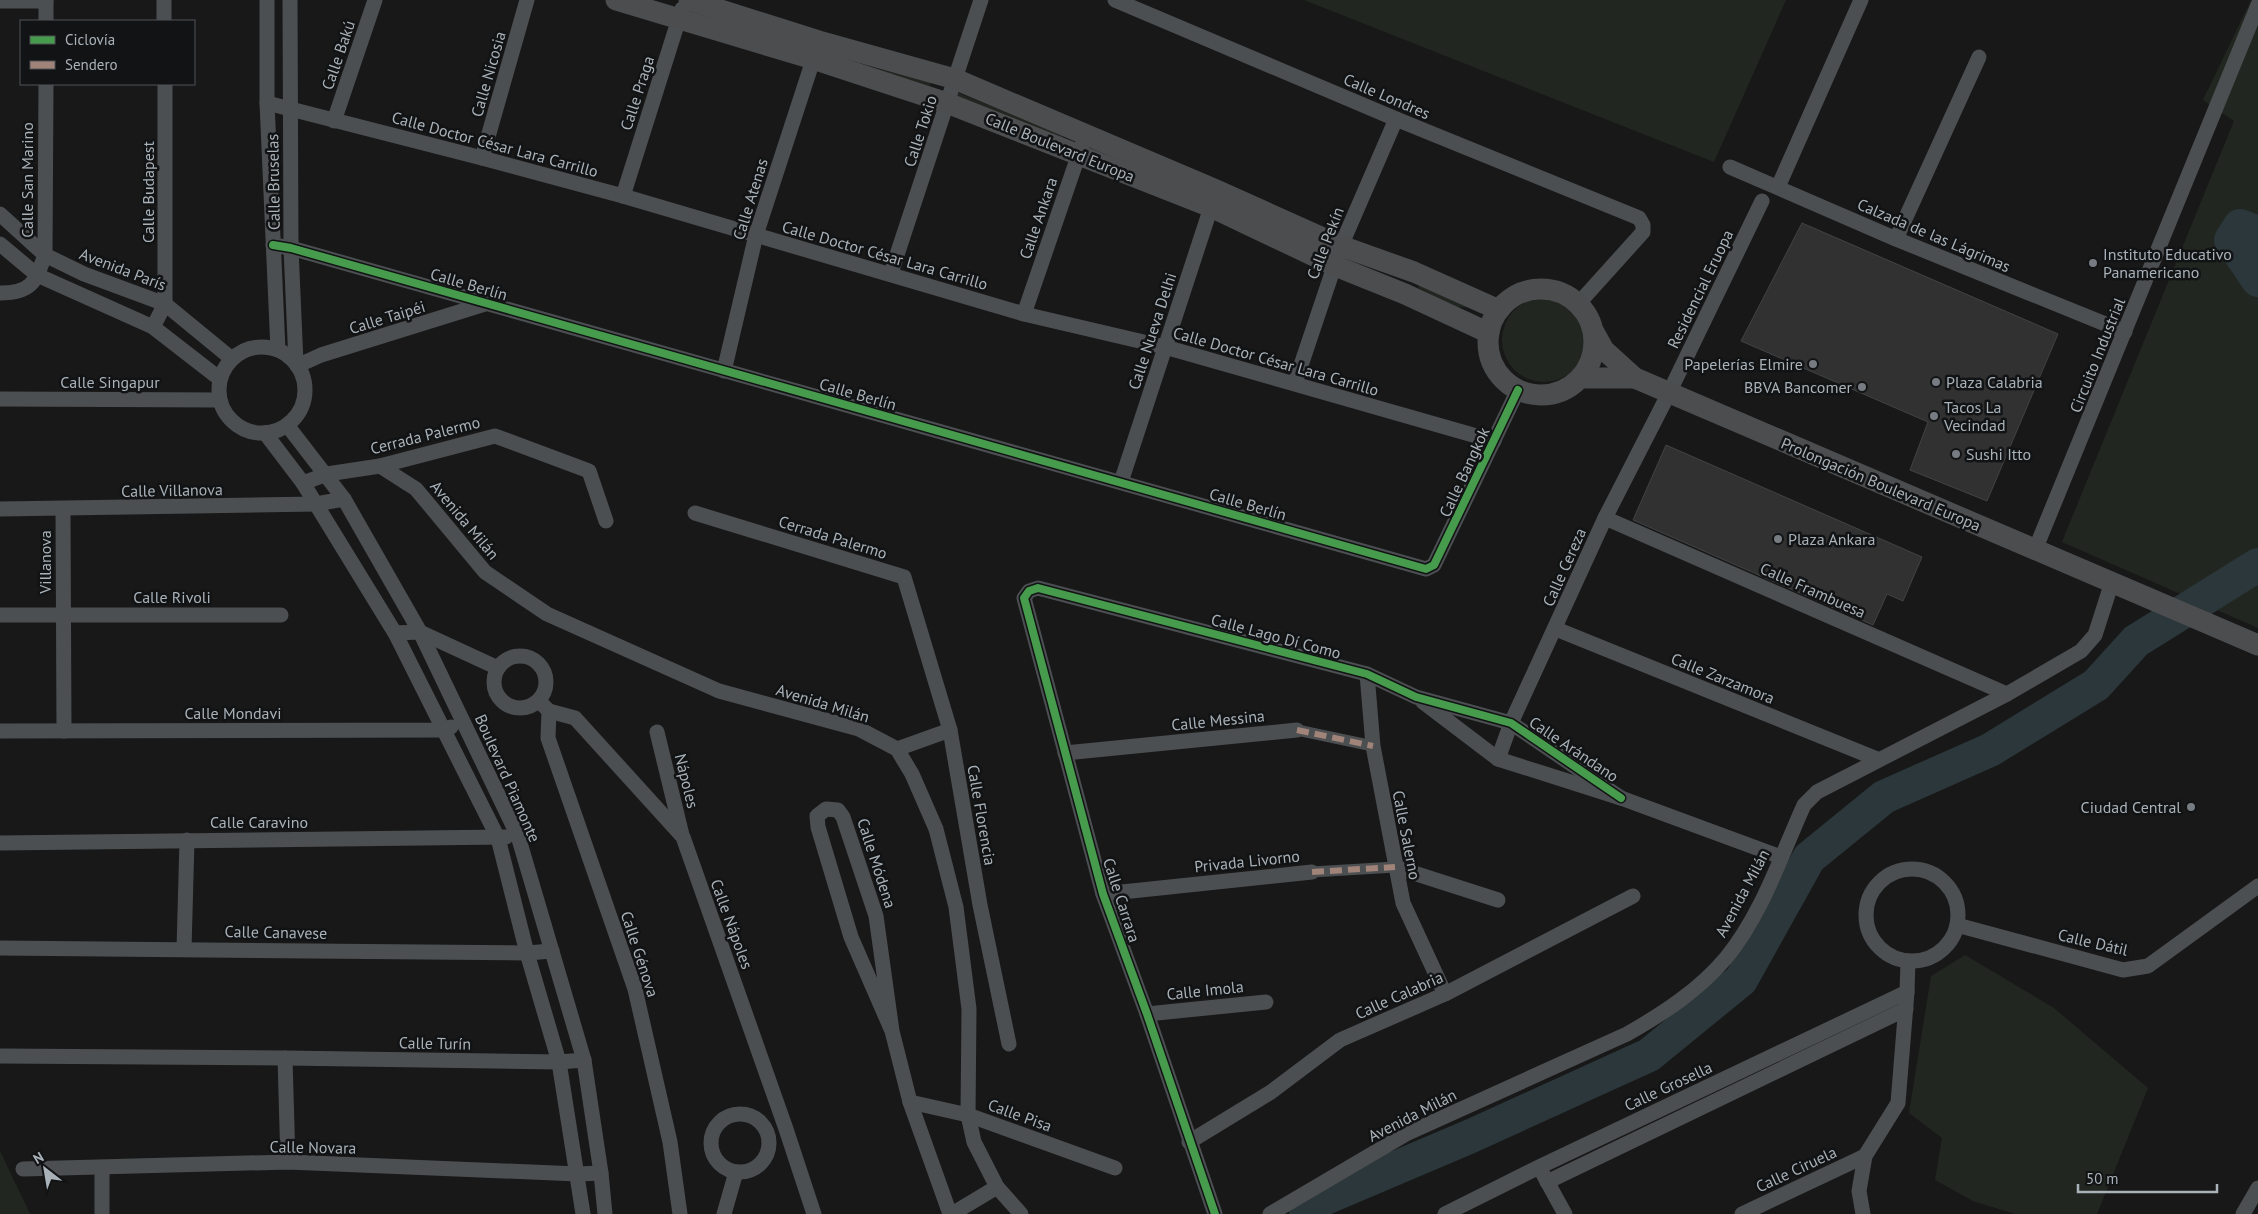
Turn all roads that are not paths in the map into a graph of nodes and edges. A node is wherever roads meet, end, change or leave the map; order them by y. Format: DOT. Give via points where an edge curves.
graph roads {
  1 [pos="164,0"];
  2 [pos="267,0"];
  3 [pos="290,0"];
  4 [pos="375,0"];
  5 [pos="527,0"];
  6 [pos="616,0"];
  7 [pos="688,0"];
  8 [pos="982,0"];
  9 [pos="1115,0"];
  10 [pos="1861,0"];
  11 [pos="0,1"];
  12 [pos="46,1"];
  13 [pos="2258,5"];
  14 [pos="682,10"];
  15 [pos="46,20"];
  16 [pos="164,20"];
  17 [pos="816,50"];
  18 [pos="1979,57"];
  19 [pos="955,79"];
  20 [pos="46,85"];
  21 [pos="165,85"];
  22 [pos="267,103"];
  23 [pos="947,103"];
  24 [pos="290,110"];
  25 [pos="1396,119"];
  26 [pos="334,121"];
  27 [pos="1086,134"];
  28 [pos="1078,155"];
  29 [pos="482,158"];
  30 [pos="269,162"];
  31 [pos="290,163"];
  32 [pos="1730,167"];
  33 [pos="1778,186"];
  34 [pos="623,196"];
  35 [pos="1213,199"];
  36 [pos="1762,201"];
  37 [pos="0,214"];
  38 [pos="756,235"];
  39 [pos="1896,239"];
  40 [pos="0,244"];
  41 [pos="273,245"];
  42 [pos="291,248"];
  43 [pos="45,256"];
  44 [pos="1337,256"];
  45 [pos="1414,272"];
  46 [pos="891,274"];
  47 [pos="37,275"];
  48 [pos="0,293"];
  49 [pos="1405,294"];
  50 [pos="488,303"];
  51 [pos="1579,303"];
  52 [pos="166,304"];
  53 [pos="1498,310"];
  54 [pos="1024,314"];
  55 [pos="153,327"];
  56 [pos="1594,332"];
  57 [pos="2125,332"];
  58 [pos="1489,333"];
  59 [pos="1165,348"];
  60 [pos="278,350"];
  61 [pos="232,359"];
  62 [pos="296,364"];
  63 [pos="724,371"];
  64 [pos="1581,378"];
  65 [pos="1635,378"];
  66 [pos="220,379"];
  67 [pos="1295,383"];
  68 [pos="1518,390"];
  69 [pos="1669,393"];
  70 [pos="0,399"];
  71 [pos="220,400"];
  72 [pos="287,425"];
  73 [pos="266,433"];
  74 [pos="1494,441"];
  75 [pos="380,466"];
  76 [pos="327,474"];
  77 [pos="1121,482"];
  78 [pos="302,483"];
  79 [pos="344,499"];
  80 [pos="316,504"];
  81 [pos="0,509"];
  82 [pos="62,510"];
  83 [pos="695,513"];
  84 [pos="1605,518"];
  85 [pos="606,521"];
  86 [pos="2035,550"];
  87 [pos="1434,565"];
  88 [pos="904,577"];
  89 [pos="2119,585"];
  90 [pos="1029,591"];
  91 [pos="63,614"];
  92 [pos="0,615"];
  93 [pos="281,615"];
  94 [pos="1556,629"];
  95 [pos="420,632"];
  96 [pos="395,633"];
  97 [pos="2250,642"];
  98 [pos="498,668"];
  99 [pos="1367,674"];
  100 [pos="2007,694"];
  101 [pos="1416,697"];
  102 [pos="544,706"];
  103 [pos="464,722"];
  104 [pos="1512,723"];
  105 [pos="444,730"];
  106 [pos="950,730"];
  107 [pos="1297,730"];
  108 [pos="0,731"];
  109 [pos="64,731"];
  110 [pos="658,732"];
  111 [pos="1373,746"];
  112 [pos="898,749"];
  113 [pos="1066,752"];
  114 [pos="1498,759"];
  115 [pos="1877,759"];
  116 [pos="1621,798"];
  117 [pos="518,836"];
  118 [pos="683,837"];
  119 [pos="498,838"];
  120 [pos="187,840"];
  121 [pos="0,843"];
  122 [pos="1781,857"];
  123 [pos="1395,867"];
  124 [pos="1312,872"];
  125 [pos="2258,886"];
  126 [pos="1102,894"];
  127 [pos="1633,896"];
  128 [pos="1498,900"];
  129 [pos="980,905"];
  130 [pos="956,907"];
  131 [pos="1957,925"];
  132 [pos="0,948"];
  133 [pos="184,949"];
  134 [pos="552,951"];
  135 [pos="527,953"];
  136 [pos="1908,961"];
  137 [pos="1907,992"];
  138 [pos="1445,994"];
  139 [pos="1266,1002"];
  140 [pos="1906,1009"];
  141 [pos="1147,1014"];
  142 [pos="892,1031"];
  143 [pos="1009,1044"];
  144 [pos="0,1056"];
  145 [pos="286,1058"];
  146 [pos="584,1060"];
  147 [pos="559,1062"];
  148 [pos="910,1102"];
  149 [pos="968,1115"];
  150 [pos="786,1129"];
  151 [pos="769,1135"];
  152 [pos="1189,1142"];
  153 [pos="1866,1156"];
  154 [pos="288,1162"];
  155 [pos="1539,1166"];
  156 [pos="102,1168"];
  157 [pos="1115,1168"];
  158 [pos="23,1169"];
  159 [pos="736,1172"];
  160 [pos="601,1173"];
  161 [pos="578,1174"];
  162 [pos="1547,1182"];
  163 [pos="997,1187"];
  164 [pos="2258,1188"];
  165 [pos="102,1214"];
  166 [pos="583,1214"];
  167 [pos="605,1214"];
  168 [pos="680,1214"];
  169 [pos="724,1214"];
  170 [pos="814,1214"];
  171 [pos="951,1214"];
  172 [pos="1021,1214"];
  173 [pos="1215,1214"];
  174 [pos="1270,1214"];
  175 [pos="1444,1214"];
  176 [pos="1565,1214"];
  177 [pos="1742,1214"];
  178 [pos="1863,1214"];
  179 [pos="2243,1214"];
  1 -- 16 [label="street"];
  2 -- 22 [label="street, Calle Bruselas"];
  3 -- 24 [label="street, Calle Bruselas"];
  4 -- 26 [label="street, Calle Bakú"];
  5 -- 29 [label="street, Calle Nicosia"];
  6 -- 14 [label="main road, Calle Boulevard Europa"];
  7 -- 17 [label="main road, Calle Boulevard Europa"];
  8 -- 19 [label="street, Calle Tokio"];
  9 -- 25 [label="street, Calle Londres"];
  10 -- 33 [label="street"];
  11 -- 12 [label="street"];
  12 -- 15 [label="street"];
  13 -- 57 [label="street, Circuito Industrial"];
  14 -- 17 [label="main road, Calle Boulevard Europa"];
  14 -- 34 [label="street, Calle Praga"];
  17 -- 19 [label="main road, Calle Boulevard Europa"];
  17 -- 23 [label="main road, Calle Boulevard Europa"];
  17 -- 38 [label="street, Calle Atenas"];
  18 -- 39 [label="street"];
  19 -- 23 [label="street, Calle Tokio"];
  19 -- 27 [label="main road, Calle Boulevard Europa"];
  20 -- 43 [label="street, Calle San Marino"];
  21 -- 52 [label="street, Calle Budapest"];
  22 -- 24 [label="street, Calle Doctor César Lara Carrillo"];
  22 -- 30 [label="street, Calle Bruselas"];
  23 -- 28 [label="main road, Calle Boulevard Europa"];
  23 -- 46 [label="street, Calle Tokio"];
  24 -- 26 [label="street, Calle Doctor César Lara Carrillo"];
  24 -- 31 [label="street, Calle Bruselas"];
  25 -- 44 [label="street, Calle Pekín"];
  25 -- 51 [label="street, Calle Londres" via="1639,218 1643,224 1642,232"];
  26 -- 29 [label="street, Calle Doctor César Lara Carrillo"];
  27 -- 28 [label="street, Calle Ankara"];
  27 -- 35 [label="main road, Calle Boulevard Europa"];
  28 -- 35 [label="main road, Calle Boulevard Europa"];
  28 -- 54 [label="street, Calle Ankara"];
  29 -- 34 [label="street, Calle Doctor César Lara Carrillo"];
  30 -- 31 [label="street"];
  30 -- 41 [label="street, Calle Bruselas"];
  31 -- 42 [label="street, Calle Bruselas"];
  32 -- 33 [label="street, Calzada de las Lágrimas"];
  33 -- 39 [label="street, Calzada de las Lágrimas"];
  34 -- 38 [label="street, Calle Doctor César Lara Carrillo"];
  35 -- 44 [label="main road, Calle Boulevard Europa"];
  35 -- 59 [label="street, Calle Nueva Delhi"];
  36 -- 69 [label="street, Residencial Eruopa"];
  37 -- 43 [label="street, Avenida París"];
  38 -- 46 [label="street, Calle Doctor César Lara Carrillo"];
  38 -- 63 [label="street, Calle Atenas"];
  39 -- 57 [label="street, Calzada de las Lágrimas"];
  40 -- 47 [label="street"];
  41 -- 42 [label="street, Calle Berlín"];
  41 -- 60 [label="street, Calle Bruselas"];
  42 -- 50 [label="street, Calle Berlín"];
  42 -- 62 [label="street, Calle Bruselas"];
  43 -- 47 [label="street, Calle San Marino"];
  43 -- 52 [label="street, Avenida París"];
  44 -- 45 [label="main road, Calle Boulevard Europa"];
  44 -- 49 [label="main road, Calle Boulevard Europa"];
  44 -- 67 [label="street, Calle Pekín"];
  45 -- 49 [label="main road"];
  45 -- 53 [label="main road, Calle Boulevard Europa"];
  46 -- 54 [label="street, Calle Doctor César Lara Carrillo"];
  47 -- 48 [label="street" via="27,288 17,293"];
  47 -- 55 [label="street"];
  49 -- 58 [label="main road, Calle Boulevard Europa"];
  50 -- 62 [label="street, Calle Taipéi"];
  50 -- 63 [label="street, Calle Berlín"];
  51 -- 53 [label="main road" via="1564,293 1547,288 1528,290 1512,297"];
  51 -- 56 [label="main road" via="1589,316"];
  52 -- 55 [label="street, Calle Budapest"];
  52 -- 61 [label="street, Avenida París"];
  53 -- 58 [label="main road"];
  54 -- 59 [label="street, Calle Doctor César Lara Carrillo"];
  55 -- 66 [label="street"];
  56 -- 64 [label="main road" via="1595,348"];
  56 -- 65 [label="main road, Prolongación Boulevard Europa" via="1604,350"];
  57 -- 86 [label="street, Circuito Industrial"];
  58 -- 68 [label="main road" via="1488,350 1494,366 1504,380"];
  59 -- 67 [label="street, Calle Doctor César Lara Carrillo"];
  59 -- 77 [label="street, Calle Nueva Delhi"];
  60 -- 61 [label="street" via="254,348"];
  60 -- 62 [label="street"];
  61 -- 66 [label="street"];
  62 -- 72 [label="street" via="303,375 305,389 297,415"];
  63 -- 77 [label="street, Calle Berlín"];
  64 -- 65 [label="main road, Prolongación Boulevard Europa"];
  64 -- 68 [label="main road" via="1568,388 1551,394 1534,395"];
  65 -- 69 [label="main road, Prolongación Boulevard Europa"];
  66 -- 71 [label="street"];
  67 -- 74 [label="street, Calle Doctor César Lara Carrillo"];
  68 -- 74 [label="street, Calle Bangkok"];
  69 -- 84 [label="street, Calle Cereza"];
  69 -- 86 [label="main road, Prolongación Boulevard Europa"];
  70 -- 71 [label="street, Calle Singapur"];
  71 -- 73 [label="street" via="224,412 242,429"];
  72 -- 73 [label="street"];
  72 -- 76 [label="street, Boulevard Piamonte"];
  73 -- 78 [label="street, Boulevard Piamonte"];
  74 -- 87 [label="street, Calle Bangkok"];
  75 -- 76 [label="street, Cerrada Palermo"];
  75 -- 85 [label="street, Cerrada Palermo" via="494,436 589,471"];
  75 -- 112 [label="street, Avenida Milán" via="416,489 485,572 547,614 719,691 859,729"];
  76 -- 78 [label="street, Cerrada Palermo"];
  76 -- 79 [label="street, Boulevard Piamonte"];
  77 -- 87 [label="street, Calle Berlín" via="1426,569"];
  78 -- 80 [label="street, Boulevard Piamonte"];
  79 -- 80 [label="street, Calle Villanova"];
  79 -- 95 [label="street, Boulevard Piamonte"];
  80 -- 82 [label="street, Calle Villanova"];
  80 -- 96 [label="street, Boulevard Piamonte"];
  81 -- 82 [label="street, Calle Villanova"];
  82 -- 91 [label="street, Villanova"];
  83 -- 88 [label="street, Cerrada Palermo"];
  84 -- 94 [label="street, Calle Cereza"];
  84 -- 100 [label="street, Calle Frambuesa"];
  86 -- 89 [label="main road, Prolongación Boulevard Europa"];
  88 -- 106 [label="street, Calle Florencia"];
  89 -- 97 [label="main road, Prolongación Boulevard Europa"];
  89 -- 100 [label="street, Avenida Milán" via="2095,635 2081,651"];
  90 -- 99 [label="street, Calle Lago Dí Como" via="1038,588"];
  90 -- 113 [label="street, Calle Carrara" via="1024,598"];
  91 -- 92 [label="street, Calle Rivoli"];
  91 -- 93 [label="street, Calle Rivoli"];
  91 -- 109 [label="street"];
  94 -- 104 [label="street, Calle Cereza"];
  94 -- 115 [label="street, Calle Zarzamora"];
  95 -- 96 [label="street"];
  95 -- 98 [label="street"];
  95 -- 103 [label="street, Boulevard Piamonte"];
  96 -- 105 [label="street, Boulevard Piamonte"];
  98 -- 102 [label="street, Calle Nápoles" via="496,692 507,705 524,708"];
  98 -- 102 [label="street" via="512,657 530,657 537,662 546,676"];
  99 -- 101 [label="street, Calle Lago Dí Como"];
  99 -- 111 [label="street, Calle Salerno"];
  100 -- 115 [label="street, Avenida Milán"];
  101 -- 104 [label="street, Calle Lago Dí Como"];
  101 -- 114 [label="street, Calle Lago Dí Como"];
  102 -- 118 [label="street, Calle Nápoles" via="575,718"];
  102 -- 168 [label="street, Calle Génova" via="548,738 635,989 670,1142"];
  103 -- 105 [label="street, Calle Mondavi"];
  103 -- 117 [label="street, Boulevard Piamonte"];
  104 -- 114 [label="street, Calle Cereza"];
  104 -- 116 [label="street, Calle Arándano"];
  105 -- 109 [label="street, Calle Mondavi"];
  105 -- 119 [label="street, Boulevard Piamonte"];
  106 -- 112 [label="street"];
  106 -- 129 [label="street, Calle Florencia"];
  107 -- 111 [label="street, Calle Messina"];
  107 -- 113 [label="street, Calle Messina"];
  108 -- 109 [label="street, Calle Mondavi"];
  110 -- 118 [label="street, Nápoles"];
  111 -- 123 [label="street, Calle Salerno"];
  112 -- 130 [label="street" via="936,829"];
  113 -- 126 [label="street, Calle Carrara"];
  114 -- 116 [label="street, Calle Arándano"];
  115 -- 122 [label="street, Avenida Milán" via="1817,792 1804,805"];
  116 -- 122 [label="street, Calle Arándano"];
  117 -- 119 [label="street, Calle Caravino"];
  117 -- 134 [label="street, Boulevard Piamonte"];
  118 -- 150 [label="street, Calle Nápoles"];
  119 -- 120 [label="street, Calle Caravino"];
  119 -- 135 [label="street, Boulevard Piamonte"];
  120 -- 121 [label="street, Calle Caravino"];
  120 -- 133 [label="street"];
  122 -- 174 [label="street, Avenida Milán" via="1749,924 1727,957 1696,988 1661,1014 1627,1034 1406,1134"];
  123 -- 124 [label="street, Privada Livorno"];
  123 -- 128 [label="street"];
  123 -- 138 [label="street, Calle Salerno" via="1403,903"];
  124 -- 126 [label="street, Privada Livorno"];
  125 -- 131 [label="street, Calle Dátil" via="2148,966 2123,970"];
  126 -- 141 [label="street, Calle Carrara"];
  127 -- 138 [label="street, Calle Calabria"];
  129 -- 130 [label="street"];
  129 -- 143 [label="street, Calle Florencia"];
  130 -- 149 [label="street" via="970,1009"];
  131 -- 136 [label="street" via="1952,938 1934,956"];
  131 -- 136 [label="street" via="1959,910 1954,894 1945,881 1932,872 1916,868 1900,870 1886,877 1874,888 1866,919 1870,934 1879,947"];
  132 -- 133 [label="street, Calle Canavese"];
  133 -- 135 [label="street, Calle Canavese"];
  134 -- 135 [label="street, Calle Canavese"];
  134 -- 146 [label="street, Boulevard Piamonte"];
  135 -- 147 [label="street, Boulevard Piamonte"];
  136 -- 137 [label="street"];
  137 -- 140 [label="street"];
  137 -- 155 [label="street, Calle Grosella"];
  138 -- 152 [label="street, Calle Calabria" via="1340,1040 1271,1092"];
  139 -- 141 [label="street, Calle Imola"];
  140 -- 153 [label="street" via="1898,1103"];
  140 -- 162 [label="street, Calle Grosella"];
  141 -- 152 [label="street, Calle Carrara"];
  142 -- 142 [label="street, Calle Módena" via="851,937 818,827 817,816 826,809 838,810 843,817 876,916"];
  142 -- 148 [label="street, Calle Módena"];
  144 -- 145 [label="street, Calle Turín"];
  145 -- 147 [label="street, Calle Turín"];
  145 -- 154 [label="street"];
  146 -- 147 [label="street, Calle Turín"];
  146 -- 160 [label="street, Boulevard Piamonte"];
  147 -- 161 [label="street, Boulevard Piamonte"];
  148 -- 149 [label="street, Calle Pisa"];
  148 -- 171 [label="street, Calle Módena"];
  149 -- 157 [label="street, Calle Pisa"];
  149 -- 163 [label="street" via="974,1142"];
  150 -- 151 [label="street"];
  150 -- 170 [label="street, Calle Nápoles"];
  151 -- 159 [label="street" via="766,1158 753,1169"];
  151 -- 159 [label="street" via="760,1121 745,1113 723,1119 711,1138 712,1150 725,1168"];
  152 -- 173 [label="street, Calle Carrara"];
  153 -- 177 [label="street, Calle Ciruela"];
  153 -- 178 [label="street" via="1859,1190"];
  154 -- 156 [label="street, Calle Novara"];
  154 -- 161 [label="street, Calle Novara"];
  155 -- 162 [label="street"];
  155 -- 175 [label="street, Calle Grosella"];
  156 -- 158 [label="street, Calle Novara"];
  156 -- 165 [label="street"];
  159 -- 169 [label="street"];
  160 -- 161 [label="street, Calle Novara"];
  160 -- 167 [label="street, Boulevard Piamonte"];
  161 -- 166 [label="street, Boulevard Piamonte"];
  162 -- 176 [label="street"];
  163 -- 171 [label="street, Calle Módena"];
  163 -- 172 [label="street"];
  164 -- 179 [label="street"];
}
